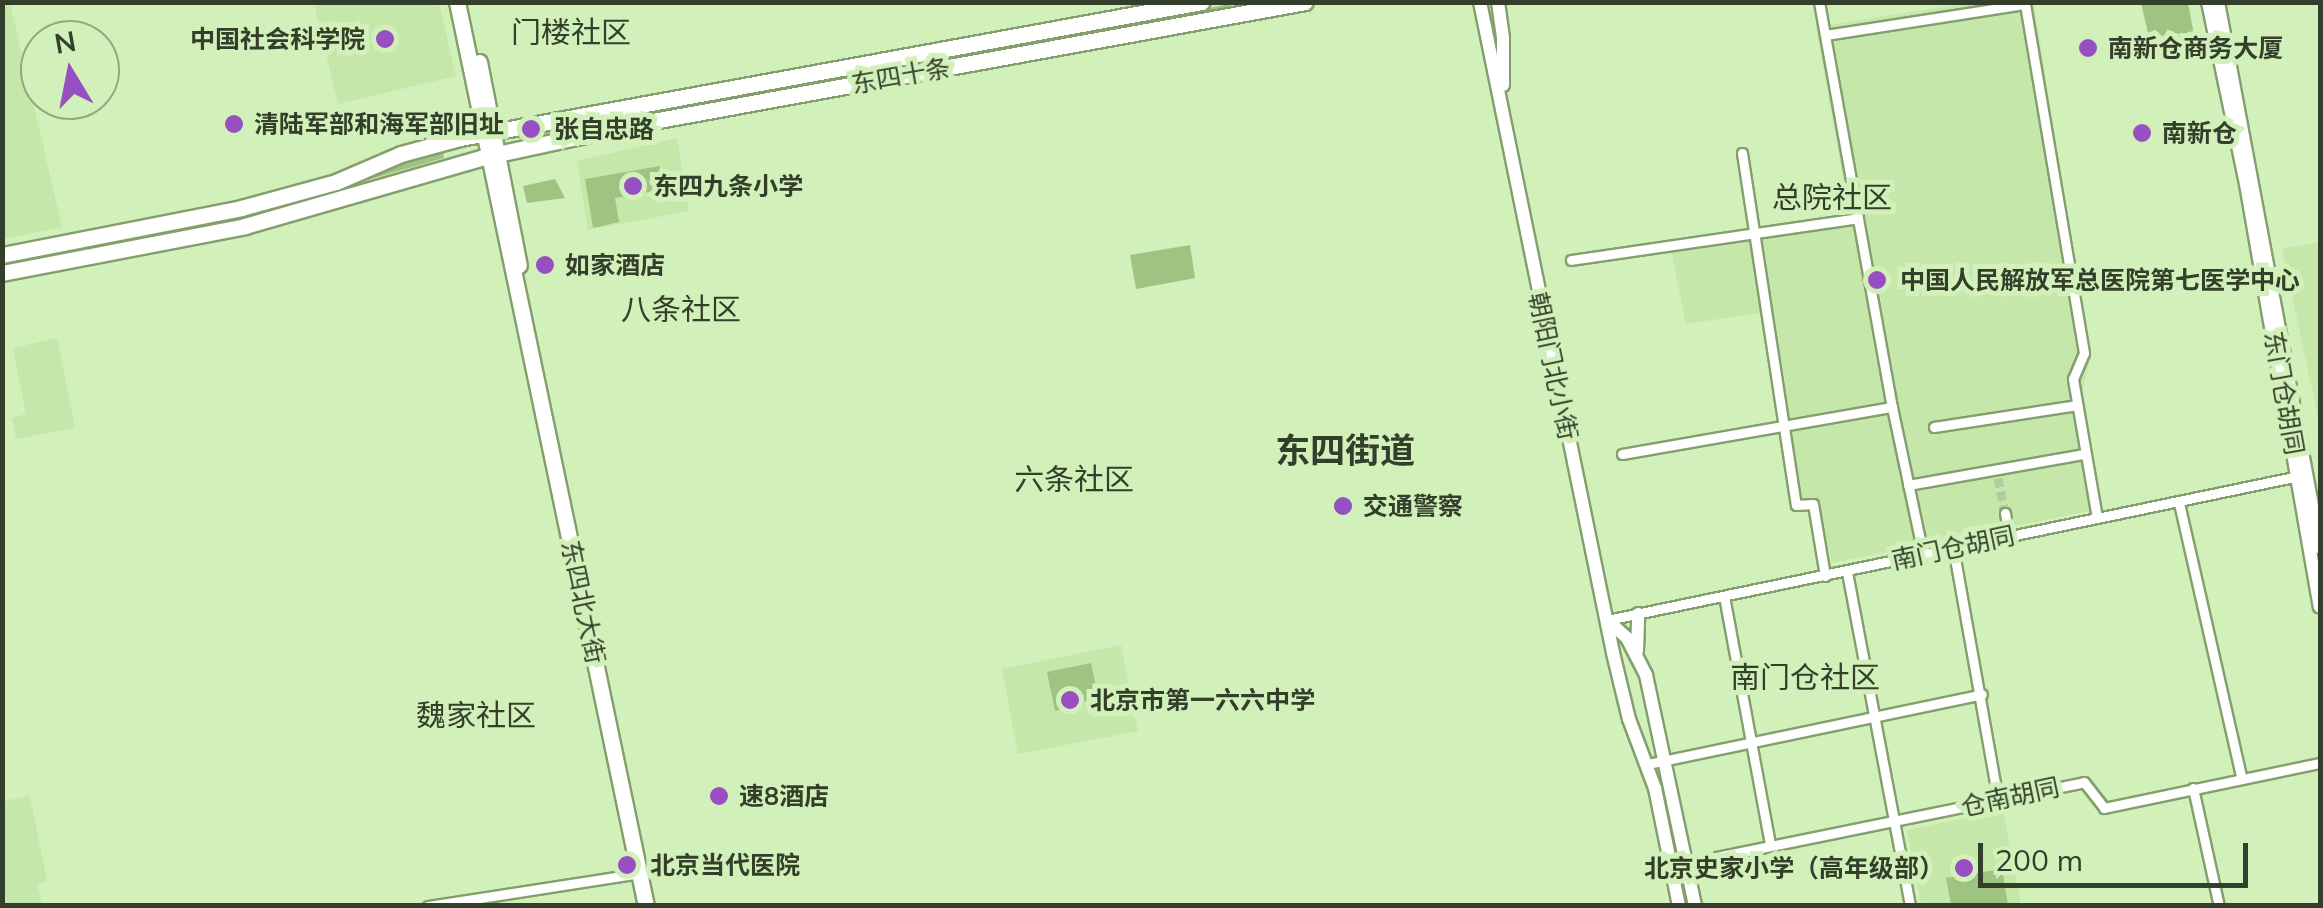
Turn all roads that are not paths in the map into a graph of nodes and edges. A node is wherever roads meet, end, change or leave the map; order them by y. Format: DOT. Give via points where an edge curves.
graph roads {
  1 [pos="457,2"];
  2 [pos="467,2"];
  3 [pos="1202,2"];
  4 [pos="1304,2"];
  5 [pos="1480,2"];
  6 [pos="1498,2"];
  7 [pos="1820,2"];
  8 [pos="2208,2"];
  9 [pos="2218,2"];
  10 [pos="1825,35"];
  11 [pos="1502,112"];
  12 [pos="488,133"];
  13 [pos="1742,153"];
  14 [pos="493,155"];
  15 [pos="1858,218"];
  16 [pos="1753,233"];
  17 [pos="2,255"];
  18 [pos="1570,260"];
  19 [pos="2,273"];
  20 [pos="2077,405"];
  21 [pos="1892,407"];
  22 [pos="1782,424"];
  23 [pos="1934,427"];
  24 [pos="1622,454"];
  25 [pos="2084,454"];
  26 [pos="2306,463"];
  27 [pos="1908,485"];
  28 [pos="2179,503"];
  29 [pos="2005,513"];
  30 [pos="2097,518"];
  31 [pos="2010,536"];
  32 [pos="1953,548"];
  33 [pos="2320,548"];
  34 [pos="1924,554"];
  35 [pos="1847,572"];
  36 [pos="1826,576"];
  37 [pos="1724,596"];
  38 [pos="2320,607"];
  39 [pos="1638,614"];
  40 [pos="1607,620"];
  41 [pos="1637,654"];
  42 [pos="1982,694"];
  43 [pos="1871,716"];
  44 [pos="1751,741"];
  45 [pos="1664,759"];
  46 [pos="2320,762"];
  47 [pos="1648,764"];
  48 [pos="2241,777"];
  49 [pos="2193,788"];
  50 [pos="1998,799"];
  51 [pos="1894,822"];
  52 [pos="1770,845"];
  53 [pos="1687,863"];
  54 [pos="640,873"];
  55 [pos="428,906"];
  56 [pos="646,906"];
  57 [pos="1680,906"];
  58 [pos="1695,906"];
  59 [pos="1910,906"];
  60 [pos="2219,906"];
  1 -- 12 [label="main road, 东四北大街"];
  2 -- 12 [label="main road, 东四北大街"];
  3 -- 12 [label="main road, 东四十条"];
  4 -- 14 [label="main road, 东四十条"];
  5 -- 11 [label="main road, 朝阳门北小街"];
  6 -- 11 [label="main road, 朝阳门北小街"];
  7 -- 10 [label="street"];
  8 -- 26 [label="main road, 东门仓胡同"];
  9 -- 26 [label="main road, 东门仓胡同"];
  10 -- 15 [label="street"];
  10 -- 20 [label="street" via="2025,4 2084,354 2073,379"];
  11 -- 40 [label="main road, 朝阳门北小街"];
  12 -- 14 [label="main road, 东四北大街"];
  12 -- 17 [label="main road" via="401,154 336,182 241,208"];
  13 -- 16 [label="street"];
  14 -- 19 [label="main road" via="245,226"];
  14 -- 54 [label="main road, 东四北大街"];
  15 -- 16 [label="street"];
  15 -- 21 [label="street"];
  16 -- 18 [label="street"];
  16 -- 22 [label="street"];
  20 -- 23 [label="street"];
  20 -- 25 [label="street"];
  21 -- 22 [label="street"];
  21 -- 27 [label="street"];
  22 -- 24 [label="street"];
  22 -- 36 [label="street" via="1796,505 1813,504"];
  25 -- 27 [label="street"];
  25 -- 30 [label="street"];
  26 -- 28 [label="street, 南门仓胡同"];
  26 -- 33 [label="main road, 东门仓胡同"];
  26 -- 38 [label="main road, 东门仓胡同"];
  27 -- 34 [label="street"];
  28 -- 30 [label="street, 南门仓胡同"];
  28 -- 48 [label="street"];
  29 -- 31 [label="street"];
  30 -- 31 [label="street, 南门仓胡同"];
  31 -- 32 [label="street, 南门仓胡同"];
  32 -- 34 [label="street, 南门仓胡同"];
  32 -- 42 [label="street"];
  34 -- 35 [label="street, 南门仓胡同"];
  35 -- 36 [label="street, 南门仓胡同"];
  35 -- 43 [label="street"];
  36 -- 37 [label="street, 南门仓胡同"];
  37 -- 39 [label="street, 南门仓胡同"];
  37 -- 44 [label="street"];
  39 -- 40 [label="street, 南门仓胡同"];
  39 -- 41 [label="main road"];
  40 -- 41 [label="main road, 朝阳门北小街"];
  40 -- 47 [label="main road, 朝阳门北小街" via="1629,719"];
  41 -- 45 [label="main road, 朝阳门北小街"];
  42 -- 43 [label="street"];
  42 -- 50 [label="street"];
  43 -- 44 [label="street"];
  43 -- 51 [label="street"];
  44 -- 45 [label="street"];
  44 -- 52 [label="street"];
  45 -- 47 [label="street"];
  45 -- 53 [label="main road, 朝阳门北小街"];
  46 -- 48 [label="street, 仓南胡同"];
  47 -- 57 [label="main road, 朝阳门北小街"];
  48 -- 49 [label="street, 仓南胡同"];
  49 -- 50 [label="street, 仓南胡同" via="2104,808 2084,782"];
  49 -- 60 [label="street"];
  50 -- 51 [label="street, 仓南胡同"];
  51 -- 52 [label="street, 仓南胡同"];
  51 -- 59 [label="street"];
  52 -- 53 [label="street, 仓南胡同"];
  53 -- 58 [label="main road, 朝阳门北小街"];
  54 -- 55 [label="street"];
  54 -- 56 [label="main road, 东四北大街"];
}
